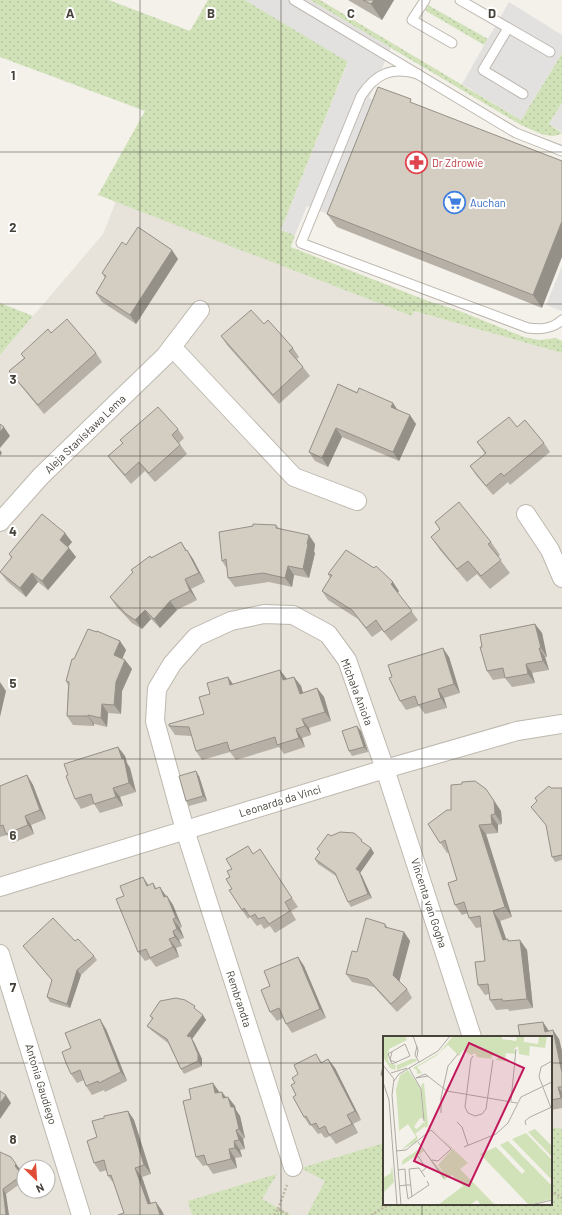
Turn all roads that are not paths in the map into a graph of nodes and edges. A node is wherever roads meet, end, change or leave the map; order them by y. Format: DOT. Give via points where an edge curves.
graph roads {
  1 [pos="294,0"];
  2 [pos="425,0"];
  3 [pos="460,0"];
  4 [pos="508,28"];
  5 [pos="452,43"];
  6 [pos="550,52"];
  7 [pos="418,74"];
  8 [pos="523,94"];
  9 [pos="562,151"];
  10 [pos="200,310"];
  11 [pos="562,320"];
  12 [pos="172,347"];
  13 [pos="357,501"];
  14 [pos="526,514"];
  15 [pos="0,522"];
  16 [pos="562,578"];
  17 [pos="562,724"];
  18 [pos="385,769"];
  19 [pos="185,830"];
  20 [pos="0,887"];
  21 [pos="0,954"];
  22 [pos="472,1036"];
  23 [pos="293,1167"];
  24 [pos="81,1215"];
  1 -- 7 [label="lane"];
  2 -- 5 [label="lane" via="412,20"];
  3 -- 4 [label="lane"];
  4 -- 6 [label="lane"];
  4 -- 8 [label="lane" via="483,70"];
  7 -- 9 [label="lane" via="516,133"];
  7 -- 11 [label="lane" via="404,71 385,74 374,80 363,92 301,243 528,328 548,328"];
  10 -- 12 [label="street, Aleja Stanisława Lema"];
  12 -- 13 [label="street" via="294,477"];
  12 -- 15 [label="street, Aleja Stanisława Lema" via="41,476"];
  14 -- 16 [label="street" via="550,550"];
  17 -- 18 [label="street, Leonarda da Vinci" via="517,731"];
  18 -- 19 [label="street, Leonarda da Vinci"];
  18 -- 19 [label="street, Michała Anioła" via="347,660 328,634 293,615 264,614 231,621 196,637 172,664 158,689 155,721"];
  18 -- 22 [label="street, Vincenta van Gogha"];
  19 -- 20 [label="street, Leonarda da Vinci"];
  19 -- 23 [label="street, Rembrandta"];
  21 -- 24 [label="street, Antonia Gaudiego"];
}
